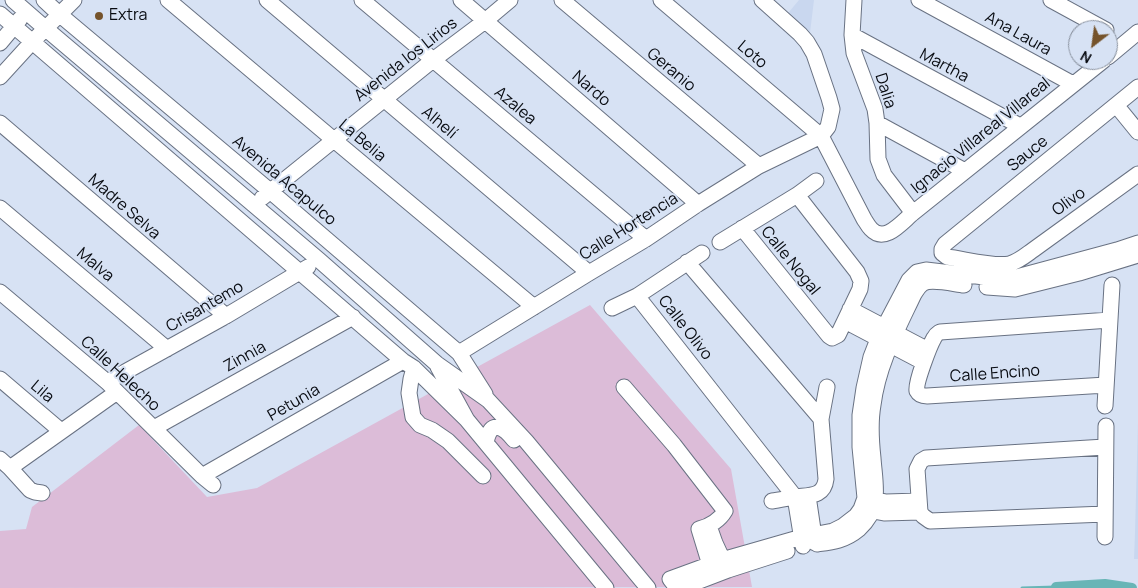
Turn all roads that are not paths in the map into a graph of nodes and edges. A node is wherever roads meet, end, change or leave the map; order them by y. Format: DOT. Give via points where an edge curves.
graph roads {
  1 [pos="13,0"];
  2 [pos="38,0"];
  3 [pos="44,0"];
  4 [pos="74,0"];
  5 [pos="168,0"];
  6 [pos="267,0"];
  7 [pos="362,0"];
  8 [pos="461,0"];
  9 [pos="510,0"];
  10 [pos="562,0"];
  11 [pos="661,0"];
  12 [pos="762,0"];
  13 [pos="854,0"];
  14 [pos="919,0"];
  15 [pos="1051,0"];
  16 [pos="26,12"];
  17 [pos="0,14"];
  18 [pos="59,14"];
  19 [pos="1087,20"];
  20 [pos="485,21"];
  21 [pos="15,26"];
  22 [pos="45,28"];
  23 [pos="1118,34"];
  24 [pos="852,36"];
  25 [pos="1133,37"];
  26 [pos="32,42"];
  27 [pos="0,44"];
  28 [pos="1118,49"];
  29 [pos="433,60"];
  30 [pos="1091,70"];
  31 [pos="0,77"];
  32 [pos="1073,84"];
  33 [pos="1138,87"];
  34 [pos="384,99"];
  35 [pos="1116,105"];
  36 [pos="0,123"];
  37 [pos="877,123"];
  38 [pos="1020,126"];
  39 [pos="1138,132"];
  40 [pos="821,136"];
  41 [pos="334,140"];
  42 [pos="759,166"];
  43 [pos="965,171"];
  44 [pos="1138,174"];
  45 [pos="816,181"];
  46 [pos="270,191"];
  47 [pos="797,194"];
  48 [pos="698,204"];
  49 [pos="253,205"];
  50 [pos="0,208"];
  51 [pos="912,213"];
  52 [pos="742,228"];
  53 [pos="646,238"];
  54 [pos="720,242"];
  55 [pos="1138,243"];
  56 [pos="702,252"];
  57 [pos="1138,255"];
  58 [pos="1020,259"];
  59 [pos="319,260"];
  60 [pos="686,262"];
  61 [pos="301,272"];
  62 [pos="588,273"];
  63 [pos="1112,284"];
  64 [pos="0,292"];
  65 [pos="637,296"];
  66 [pos="534,307"];
  67 [pos="612,308"];
  68 [pos="847,315"];
  69 [pos="226,316"];
  70 [pos="353,317"];
  71 [pos="1110,320"];
  72 [pos="887,336"];
  73 [pos="167,349"];
  74 [pos="459,353"];
  75 [pos="926,356"];
  76 [pos="409,364"];
  77 [pos="436,364"];
  78 [pos="0,379"];
  79 [pos="1106,385"];
  80 [pos="112,387"];
  81 [pos="624,387"];
  82 [pos="827,387"];
  83 [pos="488,400"];
  84 [pos="1105,406"];
  85 [pos="820,419"];
  86 [pos="467,420"];
  87 [pos="1106,426"];
  88 [pos="154,428"];
  89 [pos="61,431"];
  90 [pos="486,444"];
  91 [pos="1106,447"];
  92 [pos="5,463"];
  93 [pos="546,465"];
  94 [pos="483,476"];
  95 [pos="207,481"];
  96 [pos="42,493"];
  97 [pos="802,497"];
  98 [pos="772,501"];
  99 [pos="869,505"];
  100 [pos="920,507"];
  101 [pos="1105,514"];
  102 [pos="1104,537"];
  103 [pos="808,540"];
  104 [pos="719,568"];
  105 [pos="606,588"];
  106 [pos="648,588"];
  107 [pos="677,588"];
  108 [pos="681,588"];
  1 -- 16 [label="street"];
  2 -- 16 [label="street"];
  3 -- 18 [label="street, Avenida Acapulco"];
  4 -- 18 [label="street"];
  5 -- 41 [label="street, La Belia"];
  6 -- 34 [label="street, Alhelí"];
  7 -- 29 [label="street, Azalea"];
  8 -- 20 [label="street, Nardo"];
  9 -- 20 [label="street, Avenida los Lirios"];
  10 -- 42 [label="street, Geranio"];
  11 -- 40 [label="street, Loto"];
  12 -- 40 [label="street" via="800,34 814,54 832,109 828,126"];
  13 -- 24 [label="street, Dalia"];
  14 -- 32 [label="street, Ana Laura"];
  15 -- 19 [label="street"];
  16 -- 21 [label="street"];
  16 -- 22 [label="street"];
  17 -- 21 [label="street"];
  18 -- 22 [label="street"];
  18 -- 46 [label="street, Avenida Acapulco"];
  20 -- 29 [label="street, Avenida los Lirios"];
  20 -- 48 [label="street, Nardo"];
  21 -- 26 [label="street"];
  21 -- 27 [label="street"];
  22 -- 26 [label="street"];
  22 -- 49 [label="street"];
  23 -- 25 [label="street"];
  24 -- 37 [label="street, Dalia" via="854,53"];
  24 -- 38 [label="street, Martha"];
  25 -- 28 [label="street"];
  26 -- 31 [label="street"];
  26 -- 61 [label="street"];
  29 -- 34 [label="street, Avenida los Lirios"];
  29 -- 53 [label="street, Azalea"];
  30 -- 32 [label="street, Ignacio Villareal Villareal"];
  32 -- 38 [label="street, Ignacio Villareal Villareal"];
  33 -- 35 [label="street, Sauce"];
  34 -- 41 [label="street, Avenida los Lirios"];
  34 -- 62 [label="street, Alhelí"];
  35 -- 39 [label="street"];
  35 -- 58 [label="street, Sauce" via="945,244 941,251 947,257 990,264 1009,264"];
  36 -- 69 [label="street, Madre Selva"];
  37 -- 43 [label="street"];
  37 -- 51 [label="street, Dalia" via="881,168"];
  38 -- 43 [label="street, Ignacio Villareal Villareal"];
  40 -- 42 [label="street, Calle Hortencia"];
  40 -- 51 [label="street, Ignacio Villareal Villareal" via="872,230 878,234 890,233"];
  41 -- 46 [label="street, Avenida los Lirios"];
  41 -- 66 [label="street, La Belia"];
  42 -- 48 [label="street, Calle Hortencia"];
  43 -- 51 [label="street, Ignacio Villareal Villareal"];
  44 -- 58 [label="street, Olivo"];
  45 -- 47 [label="street"];
  46 -- 49 [label="street, Avenida los Lirios"];
  46 -- 74 [label="street, Avenida Acapulco"];
  47 -- 52 [label="street, Calle Nogal"];
  47 -- 68 [label="street, Calle Nogal" via="860,277 860,289"];
  48 -- 53 [label="street, Calle Hortencia"];
  49 -- 59 [label="street"];
  50 -- 73 [label="street, Malva"];
  52 -- 54 [label="street"];
  52 -- 68 [label="street, Calle Nogal" via="828,336 838,335"];
  53 -- 62 [label="street, Calle Hortencia"];
  55 -- 72 [label="street" via="1013,278 920,271 909,280"];
  56 -- 60 [label="street, Calle Olivo"];
  57 -- 72 [label="street" via="1015,289 926,282 917,290"];
  59 -- 61 [label="street, Crisantemo"];
  59 -- 77 [label="street"];
  60 -- 65 [label="street, Calle Olivo"];
  60 -- 85 [label="street"];
  61 -- 69 [label="street, Crisantemo"];
  61 -- 70 [label="street"];
  62 -- 66 [label="street, Calle Hortencia"];
  63 -- 71 [label="street"];
  64 -- 80 [label="street, Calle Helecho"];
  65 -- 67 [label="street"];
  65 -- 97 [label="street, Calle Olivo"];
  66 -- 74 [label="street, Calle Hortencia"];
  68 -- 72 [label="street"];
  69 -- 73 [label="street, Crisantemo"];
  70 -- 76 [label="street"];
  70 -- 88 [label="street, Zinnia"];
  71 -- 75 [label="street, Calle Encino" via="940,332"];
  71 -- 79 [label="street"];
  72 -- 75 [label="street"];
  72 -- 99 [label="street" via="868,372 860,415 860,447"];
  73 -- 80 [label="street, Crisantemo"];
  74 -- 83 [label="street, Avenida Acapulco"];
  75 -- 79 [label="street, Calle Encino" via="917,391 927,396"];
  76 -- 86 [label="street"];
  76 -- 94 [label="street" via="409,393 414,417 420,425 448,441"];
  76 -- 95 [label="street, Petunia"];
  77 -- 83 [label="street"];
  77 -- 86 [label="street"];
  78 -- 89 [label="street, Lila"];
  79 -- 84 [label="street"];
  80 -- 88 [label="street, Calle Helecho"];
  80 -- 89 [label="street, Crisantemo"];
  81 -- 104 [label="street" via="725,511 709,526"];
  82 -- 85 [label="street"];
  83 -- 93 [label="street"];
  85 -- 97 [label="street" via="826,484 818,493"];
  86 -- 90 [label="street"];
  87 -- 91 [label="street"];
  88 -- 95 [label="street, Calle Helecho"];
  89 -- 92 [label="street, Crisantemo"];
  90 -- 93 [label="street" via="489,432 499,427 506,430 526,454"];
  90 -- 105 [label="street"];
  91 -- 100 [label="street" via="926,458 917,469"];
  91 -- 101 [label="street"];
  92 -- 96 [label="street" via="30,490"];
  93 -- 106 [label="street"];
  97 -- 98 [label="street"];
  97 -- 103 [label="street, Calle Olivo"];
  99 -- 100 [label="street" via="896,503"];
  99 -- 103 [label="street" via="843,526"];
  100 -- 101 [label="street" via="926,519 934,521"];
  101 -- 102 [label="street"];
  103 -- 104 [label="street"];
  104 -- 107 [label="street" via="670,579"];
  104 -- 108 [label="street"];
}
